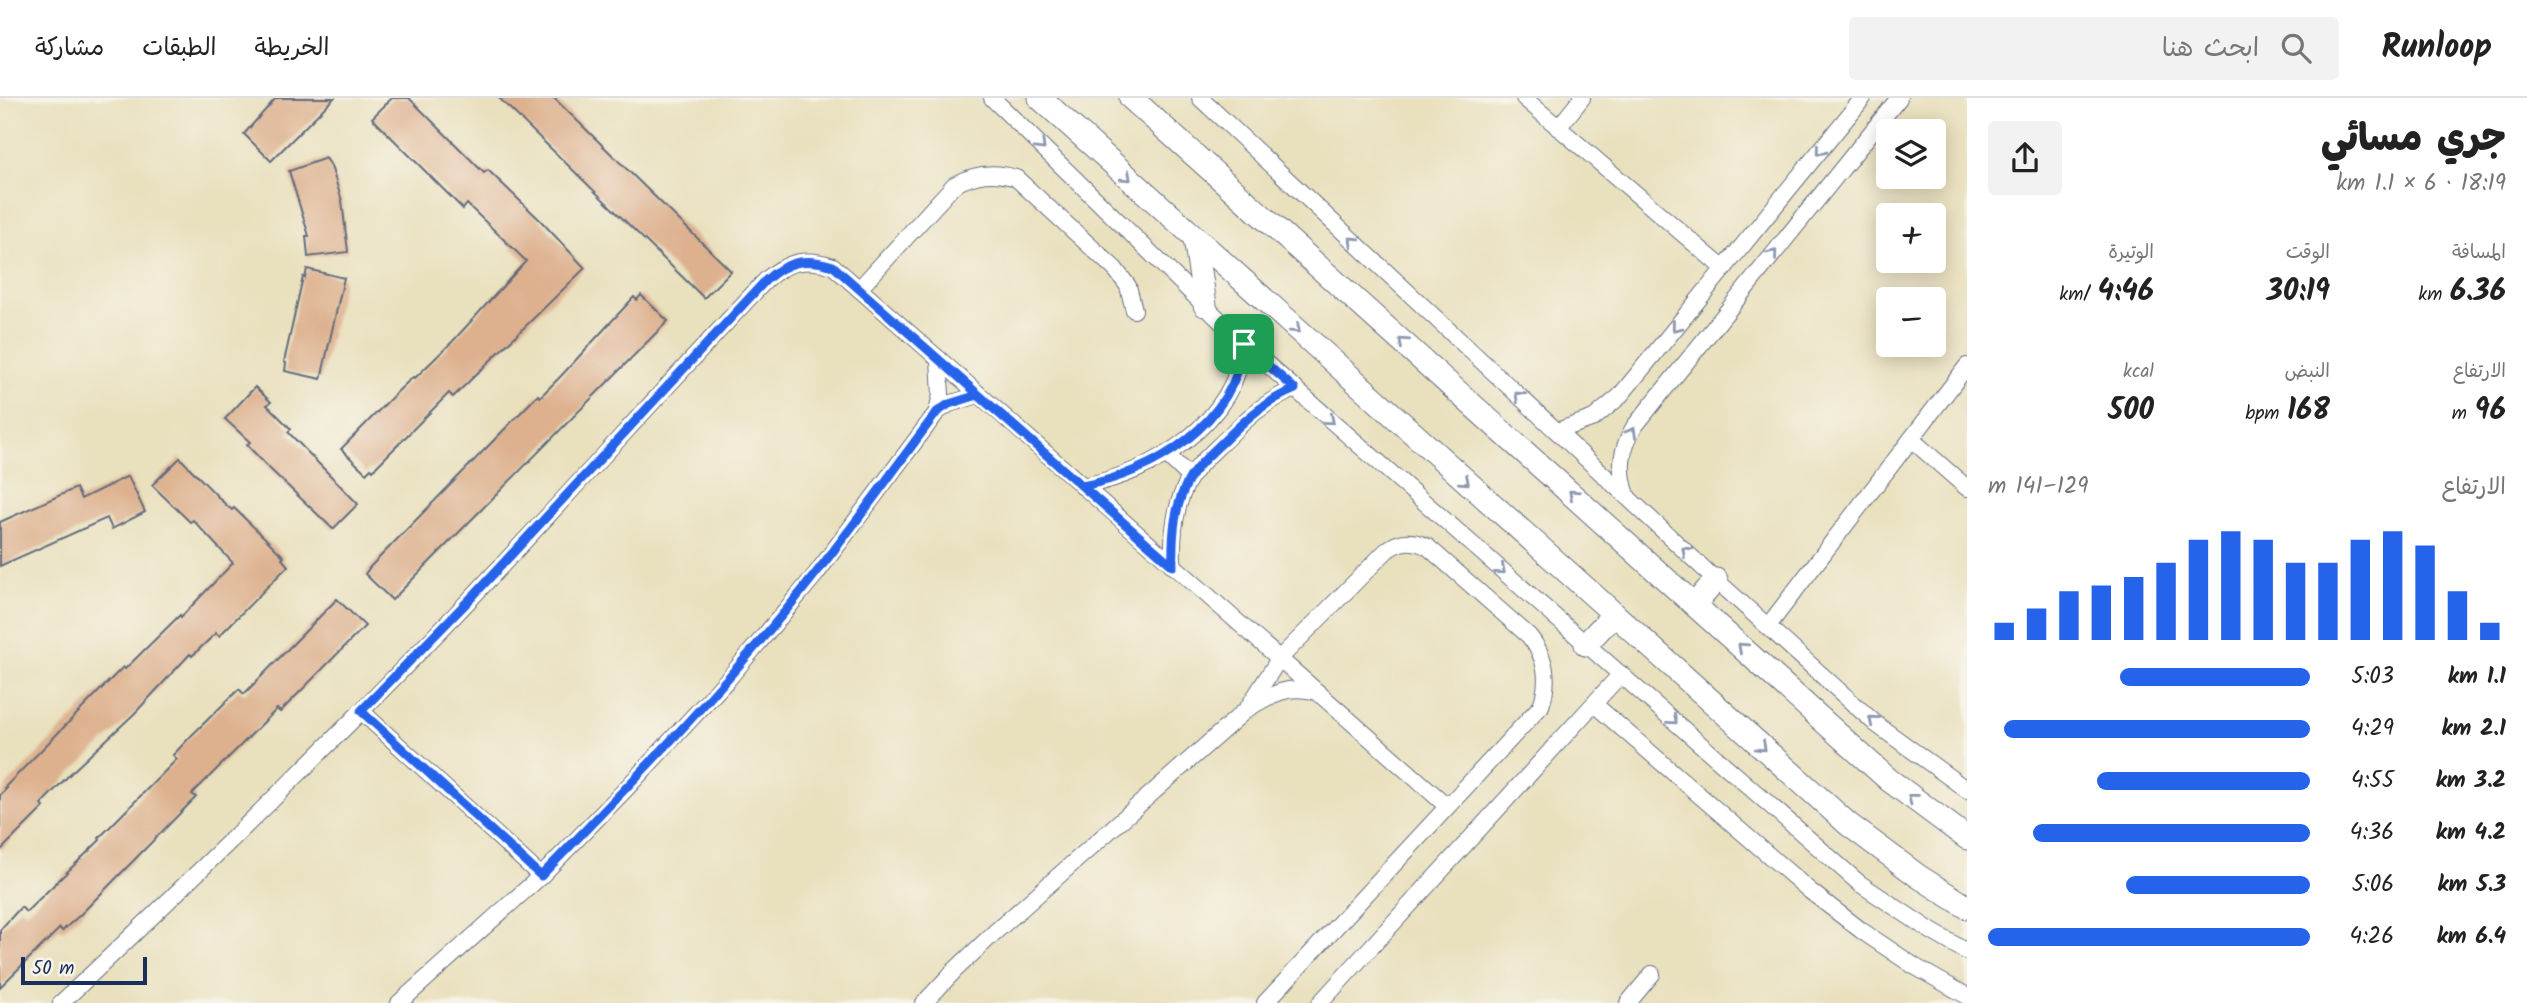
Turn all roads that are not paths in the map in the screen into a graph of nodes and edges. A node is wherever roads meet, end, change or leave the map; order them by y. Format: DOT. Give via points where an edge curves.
graph roads {
  1 [pos="992,98"];
  2 [pos="1040,98"];
  3 [pos="1131,98"];
  4 [pos="1200,98"];
  5 [pos="1524,98"];
  6 [pos="1582,98"];
  7 [pos="1863,98"];
  8 [pos="1899,98"];
  9 [pos="1558,128"];
  10 [pos="1195,239"];
  11 [pos="1724,269"];
  12 [pos="859,289"];
  13 [pos="1205,305"];
  14 [pos="1133,310"];
  15 [pos="1244,344"];
  16 [pos="939,359"];
  17 [pos="1967,366"];
  18 [pos="1295,389"];
  19 [pos="978,395"];
  20 [pos="1242,402"];
  21 [pos="937,412"];
  22 [pos="1557,431"];
  23 [pos="1911,439"];
  24 [pos="1167,454"];
  25 [pos="1190,477"];
  26 [pos="1082,486"];
  27 [pos="1967,488"];
  28 [pos="1628,497"];
  29 [pos="1173,566"];
  30 [pos="1716,580"];
  31 [pos="1695,604"];
  32 [pos="1614,614"];
  33 [pos="1768,626"];
  34 [pos="1586,644"];
  35 [pos="1279,659"];
  36 [pos="1621,674"];
  37 [pos="1315,691"];
  38 [pos="1594,704"];
  39 [pos="1247,709"];
  40 [pos="361,711"];
  41 [pos="1967,790"];
  42 [pos="1447,806"];
  43 [pos="1967,838"];
  44 [pos="541,876"];
  45 [pos="1963,901"];
  46 [pos="1967,952"];
  47 [pos="1652,974"];
  48 [pos="1967,996"];
  49 [pos="61,1003"];
  50 [pos="399,1003"];
  51 [pos="924,1003"];
  52 [pos="1265,1003"];
  53 [pos="1320,1003"];
  54 [pos="1628,1003"];
  1 -- 13 [label="street, one-way"];
  2 -- 10 [label="street, one-way"];
  31 -- 3 [label="street, one-way"];
  22 -- 4 [label="street, one-way"];
  5 -- 9 [label="street"];
  6 -- 9 [label="street"];
  7 -- 11 [label="street, one-way"];
  28 -- 8 [label="street, one-way" via="1622,483 1622,454 1634,427"];
  9 -- 11 [label="street"];
  10 -- 13 [label="street"];
  10 -- 32 [label="street, one-way"];
  11 -- 22 [label="street, one-way" via="1619,397 1594,418"];
  12 -- 14 [label="street" via="954,185 973,176 994,174 1016,178 1115,269 1128,286"];
  12 -- 16 [label="street"];
  12 -- 40 [label="street" via="833,266 819,261 804,260 777,270"];
  13 -- 15 [label="street"];
  15 -- 18 [label="street"];
  15 -- 20 [label="street" via="1238,375"];
  16 -- 19 [label="street"];
  16 -- 21 [label="street"];
  17 -- 23 [label="street"];
  18 -- 20 [label="street" via="1273,399"];
  18 -- 34 [label="street, one-way"];
  19 -- 21 [label="street"];
  19 -- 26 [label="street"];
  20 -- 24 [label="street" via="1223,403"];
  20 -- 25 [label="street"];
  21 -- 44 [label="street" via="816,574 729,678"];
  22 -- 28 [label="street"];
  23 -- 27 [label="street"];
  23 -- 33 [label="street"];
  24 -- 25 [label="street"];
  24 -- 26 [label="street" via="1110,481"];
  25 -- 29 [label="street" via="1172,537"];
  26 -- 29 [label="street"];
  30 -- 28 [label="street, one-way"];
  29 -- 35 [label="street"];
  30 -- 31 [label="street"];
  30 -- 33 [label="street"];
  43 -- 31 [label="street, one-way" via="1889,780"];
  32 -- 34 [label="street"];
  32 -- 45 [label="street, one-way" via="1848,824 1918,876"];
  41 -- 33 [label="street, one-way" via="1876,724"];
  34 -- 36 [label="street"];
  35 -- 37 [label="street"];
  35 -- 39 [label="street"];
  35 -- 42 [label="street" via="1385,552 1397,543 1412,541 1428,547 1536,644 1547,684 1541,706"];
  36 -- 38 [label="street"];
  36 -- 46 [label="street, one-way" via="1859,883"];
  37 -- 39 [label="street" via="1297,687 1277,692"];
  37 -- 42 [label="street"];
  38 -- 48 [label="street" via="1810,891 1914,966"];
  38 -- 53 [label="street"];
  39 -- 51 [label="street" via="995,932"];
  40 -- 44 [label="street"];
  40 -- 49 [label="street"];
  42 -- 52 [label="street"];
  44 -- 50 [label="street"];
  47 -- 54 [label="street"];
}
